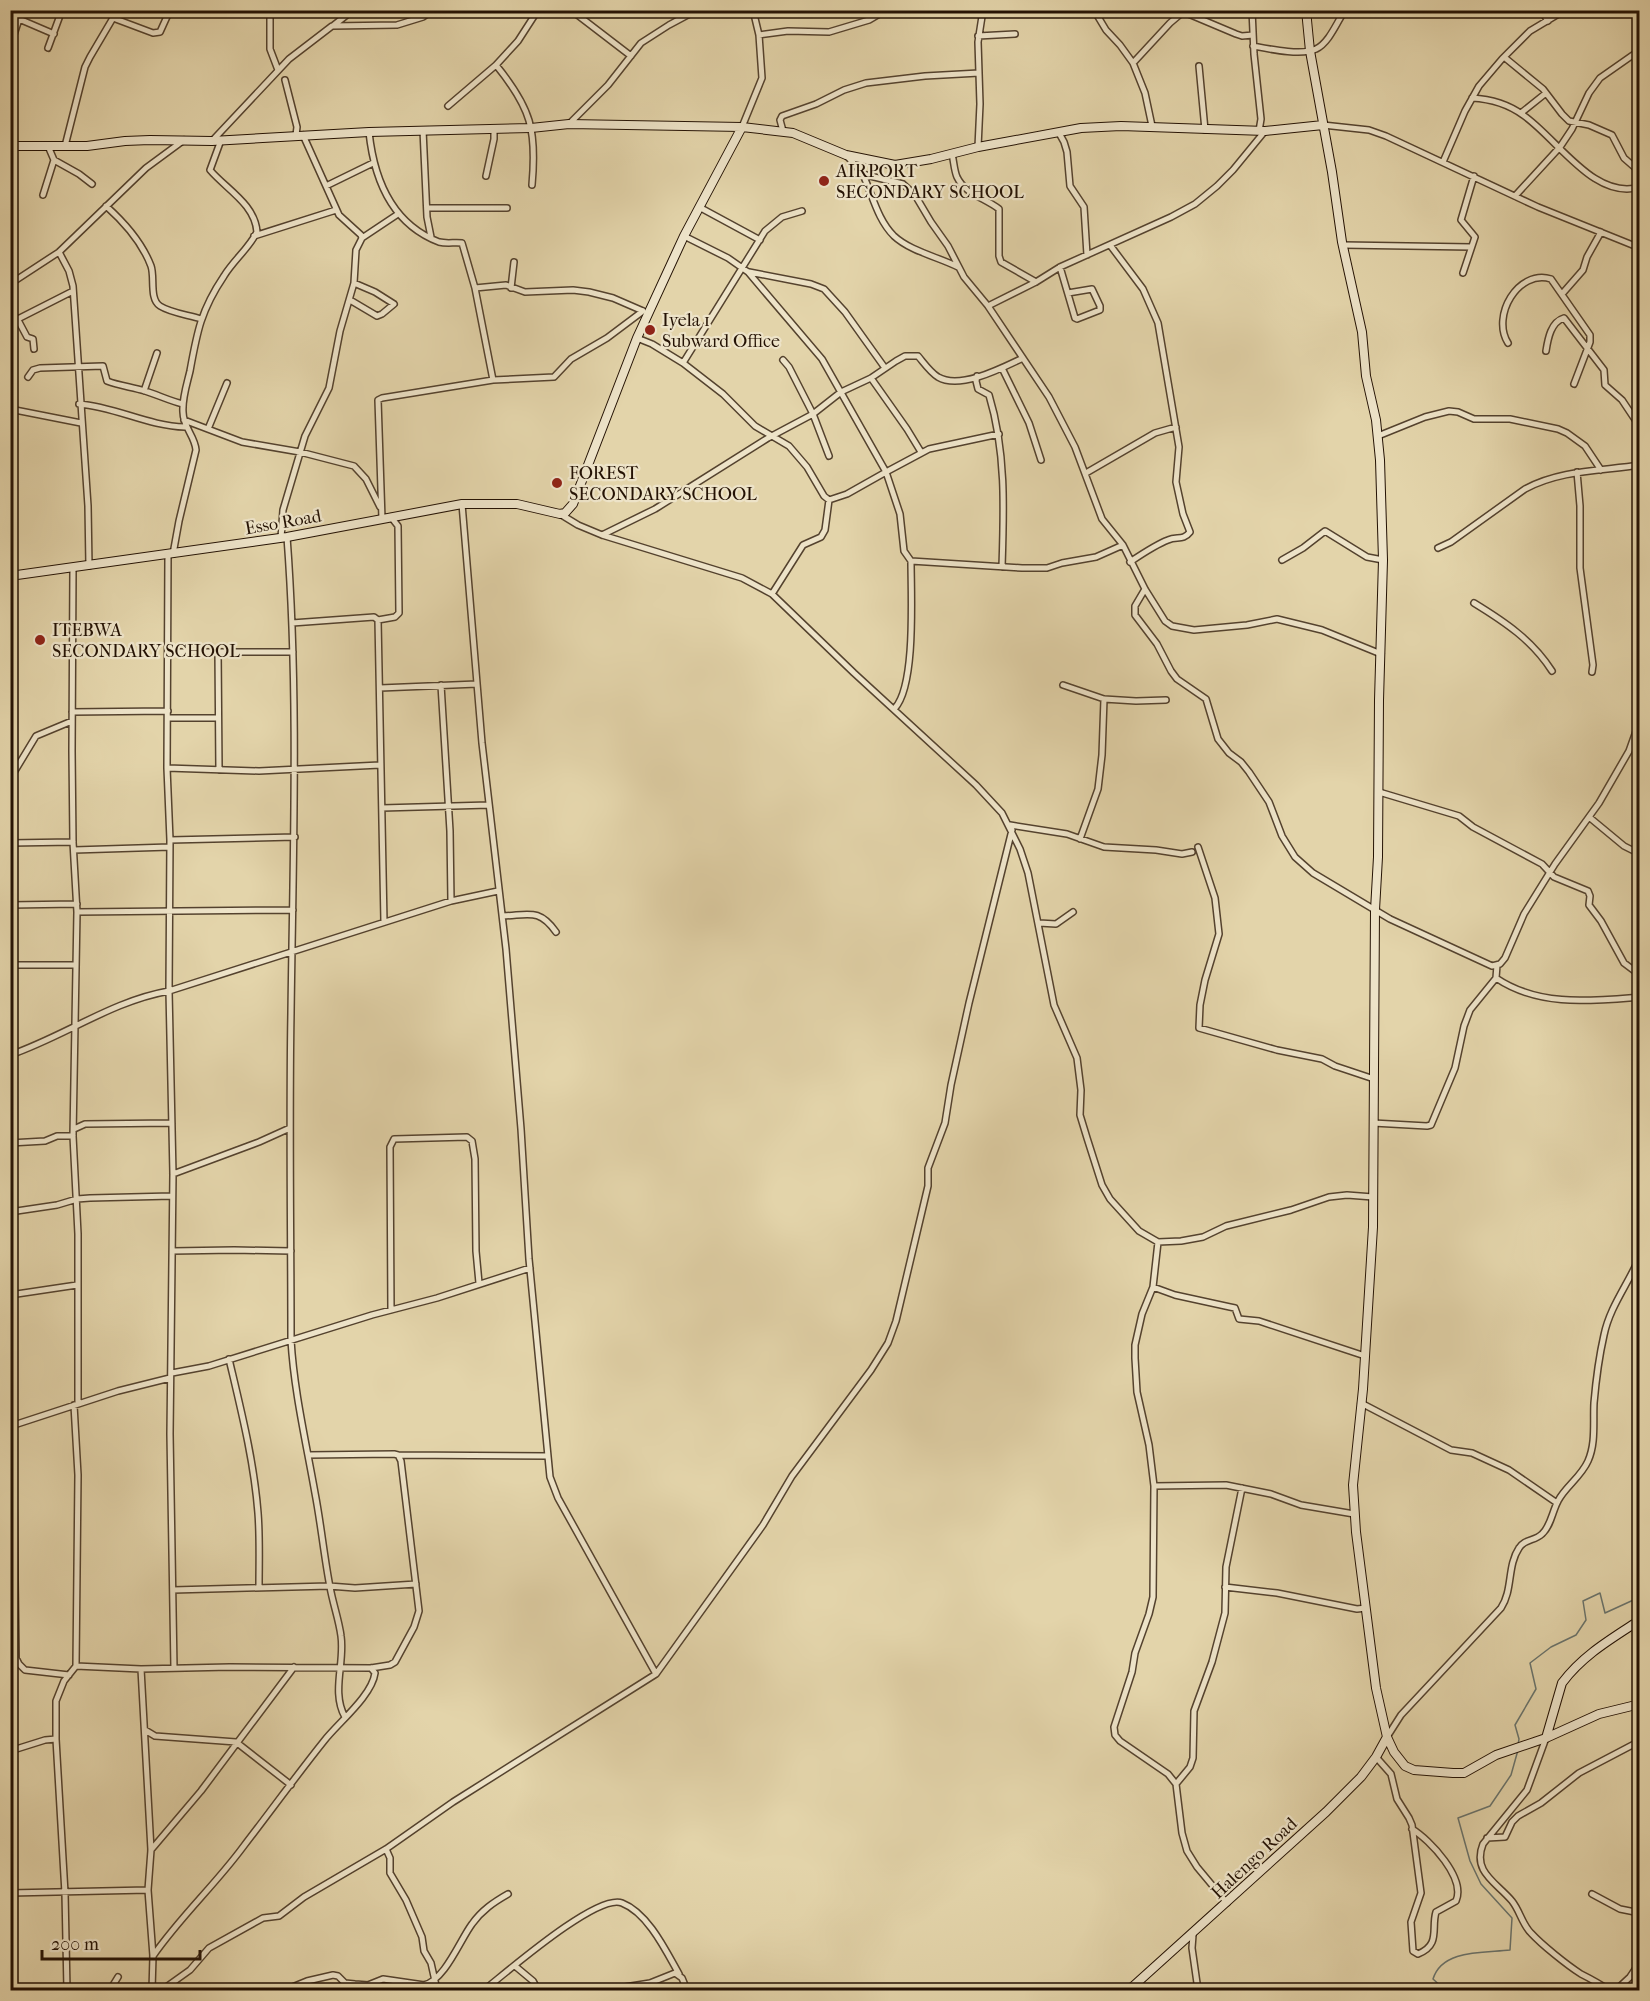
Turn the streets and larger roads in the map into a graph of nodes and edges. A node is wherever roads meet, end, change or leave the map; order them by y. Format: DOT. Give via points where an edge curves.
graph roads {
  1 [pos="22,10"];
  2 [pos="62,10"];
  3 [pos="107,10"];
  4 [pos="170,10"];
  5 [pos="270,10"];
  6 [pos="353,10"];
  7 [pos="433,10"];
  8 [pos="538,10"];
  9 [pos="571,10"];
  10 [pos="697,10"];
  11 [pos="753,10"];
  12 [pos="886,10"];
  13 [pos="982,10"];
  14 [pos="1094,10"];
  15 [pos="1252,10"];
  16 [pos="1306,10"];
  17 [pos="1345,10"];
  18 [pos="1541,10"];
  19 [pos="1565,10"];
  20 [pos="1182,11"];
  21 [pos="114,14"];
  22 [pos="19,19"];
  23 [pos="1548,21"];
  24 [pos="332,26"];
  25 [pos="54,34"];
  26 [pos="1015,34"];
  27 [pos="1253,34"];
  28 [pos="759,35"];
  29 [pos="978,36"];
  30 [pos="1253,46"];
  31 [pos="10,47"];
  32 [pos="48,48"];
  33 [pos="1640,50"];
  34 [pos="1310,51"];
  35 [pos="631,56"];
  36 [pos="1504,57"];
  37 [pos="1133,63"];
  38 [pos="496,64"];
  39 [pos="1199,66"];
  40 [pos="278,70"];
  41 [pos="979,73"];
  42 [pos="285,80"];
  43 [pos="1546,93"];
  44 [pos="1472,98"];
  45 [pos="448,106"];
  46 [pos="1521,113"];
  47 [pos="1575,123"];
  48 [pos="569,124"];
  49 [pos="1323,125"];
  50 [pos="1152,126"];
  51 [pos="742,127"];
  52 [pos="494,128"];
  53 [pos="531,128"];
  54 [pos="423,130"];
  55 [pos="1205,130"];
  56 [pos="783,131"];
  57 [pos="1262,131"];
  58 [pos="369,132"];
  59 [pos="1059,133"];
  60 [pos="300,135"];
  61 [pos="184,140"];
  62 [pos="216,141"];
  63 [pos="10,146"];
  64 [pos="48,146"];
  65 [pos="65,146"];
  66 [pos="978,147"];
  67 [pos="1560,147"];
  68 [pos="952,154"];
  69 [pos="846,155"];
  70 [pos="54,160"];
  71 [pos="1443,162"];
  72 [pos="373,163"];
  73 [pos="1640,172"];
  74 [pos="862,174"];
  75 [pos="486,176"];
  76 [pos="1474,176"];
  77 [pos="92,184"];
  78 [pos="532,185"];
  79 [pos="326,186"];
  80 [pos="1640,187"];
  81 [pos="43,195"];
  82 [pos="1515,196"];
  83 [pos="106,206"];
  84 [pos="699,207"];
  85 [pos="427,208"];
  86 [pos="507,208"];
  87 [pos="336,210"];
  88 [pos="802,211"];
  89 [pos="398,213"];
  90 [pos="1601,232"];
  91 [pos="254,236"];
  92 [pos="684,236"];
  93 [pos="431,237"];
  94 [pos="362,238"];
  95 [pos="760,240"];
  96 [pos="1110,245"];
  97 [pos="1343,245"];
  98 [pos="1471,247"];
  99 [pos="1640,248"];
  100 [pos="59,252"];
  101 [pos="1087,255"];
  102 [pos="514,262"];
  103 [pos="958,267"];
  104 [pos="1060,267"];
  105 [pos="745,269"];
  106 [pos="1463,273"];
  107 [pos="1036,282"];
  108 [pos="354,283"];
  109 [pos="10,284"];
  110 [pos="475,288"];
  111 [pos="511,288"];
  112 [pos="73,291"];
  113 [pos="1068,293"];
  114 [pos="1562,294"];
  115 [pos="350,300"];
  116 [pos="987,306"];
  117 [pos="10,310"];
  118 [pos="646,312"];
  119 [pos="201,319"];
  120 [pos="18,320"];
  121 [pos="10,323"];
  122 [pos="637,338"];
  123 [pos="1508,343"];
  124 [pos="1587,348"];
  125 [pos="34,349"];
  126 [pos="1546,351"];
  127 [pos="157,353"];
  128 [pos="1023,358"];
  129 [pos="783,360"];
  130 [pos="683,363"];
  131 [pos="78,366"];
  132 [pos="885,368"];
  133 [pos="1002,368"];
  134 [pos="977,376"];
  135 [pos="28,377"];
  136 [pos="871,378"];
  137 [pos="493,380"];
  138 [pos="227,383"];
  139 [pos="1574,384"];
  140 [pos="144,391"];
  141 [pos="841,393"];
  142 [pos="79,404"];
  143 [pos="183,404"];
  144 [pos="10,409"];
  145 [pos="813,414"];
  146 [pos="184,420"];
  147 [pos="81,423"];
  148 [pos="185,427"];
  149 [pos="1176,427"];
  150 [pos="1640,427"];
  151 [pos="208,429"];
  152 [pos="999,434"];
  153 [pos="1378,436"];
  154 [pos="772,437"];
  155 [pos="300,452"];
  156 [pos="921,452"];
  157 [pos="829,456"];
  158 [pos="1041,460"];
  159 [pos="1640,465"];
  160 [pos="1601,470"];
  161 [pos="886,472"];
  162 [pos="1577,472"];
  163 [pos="1086,473"];
  164 [pos="829,500"];
  165 [pos="462,504"];
  166 [pos="560,514"];
  167 [pos="382,515"];
  168 [pos="391,517"];
  169 [pos="602,535"];
  170 [pos="284,538"];
  171 [pos="1123,545"];
  172 [pos="1438,548"];
  173 [pos="170,554"];
  174 [pos="1282,560"];
  175 [pos="1383,560"];
  176 [pos="911,561"];
  177 [pos="1130,562"];
  178 [pos="89,566"];
  179 [pos="1002,567"];
  180 [pos="73,568"];
  181 [pos="10,576"];
  182 [pos="1145,589"];
  183 [pos="772,594"];
  184 [pos="1474,603"];
  185 [pos="378,620"];
  186 [pos="292,623"];
  187 [pos="218,651"];
  188 [pos="168,652"];
  189 [pos="293,652"];
  190 [pos="1381,654"];
  191 [pos="1552,672"];
  192 [pos="1592,672"];
  193 [pos="477,684"];
  194 [pos="441,685"];
  195 [pos="1063,685"];
  196 [pos="380,688"];
  197 [pos="1104,699"];
  198 [pos="1166,700"];
  199 [pos="895,708"];
  200 [pos="168,711"];
  201 [pos="72,712"];
  202 [pos="168,718"];
  203 [pos="218,718"];
  204 [pos="1640,720"];
  205 [pos="72,721"];
  206 [pos="380,765"];
  207 [pos="167,768"];
  208 [pos="219,770"];
  209 [pos="293,770"];
  210 [pos="10,779"];
  211 [pos="1379,792"];
  212 [pos="489,805"];
  213 [pos="448,806"];
  214 [pos="382,808"];
  215 [pos="1589,817"];
  216 [pos="1011,827"];
  217 [pos="295,837"];
  218 [pos="1080,839"];
  219 [pos="73,842"];
  220 [pos="10,843"];
  221 [pos="170,844"];
  222 [pos="1198,847"];
  223 [pos="74,850"];
  224 [pos="1192,852"];
  225 [pos="1640,854"];
  226 [pos="1550,873"];
  227 [pos="498,891"];
  228 [pos="451,902"];
  229 [pos="77,904"];
  230 [pos="10,905"];
  231 [pos="293,910"];
  232 [pos="1375,910"];
  233 [pos="77,912"];
  234 [pos="171,912"];
  235 [pos="1072,912"];
  236 [pos="503,916"];
  237 [pos="384,922"];
  238 [pos="1039,923"];
  239 [pos="556,932"];
  240 [pos="292,951"];
  241 [pos="10,965"];
  242 [pos="76,965"];
  243 [pos="1497,966"];
  244 [pos="1640,975"];
  245 [pos="1497,978"];
  246 [pos="169,992"];
  247 [pos="1640,997"];
  248 [pos="75,1028"];
  249 [pos="10,1055"];
  250 [pos="1374,1079"];
  251 [pos="172,1123"];
  252 [pos="1373,1123"];
  253 [pos="290,1128"];
  254 [pos="74,1129"];
  255 [pos="74,1136"];
  256 [pos="10,1143"];
  257 [pos="172,1174"];
  258 [pos="172,1196"];
  259 [pos="1373,1197"];
  260 [pos="76,1199"];
  261 [pos="10,1212"];
  262 [pos="1158,1242"];
  263 [pos="172,1251"];
  264 [pos="291,1251"];
  265 [pos="1640,1256"];
  266 [pos="530,1268"];
  267 [pos="479,1283"];
  268 [pos="77,1285"];
  269 [pos="1153,1287"];
  270 [pos="10,1295"];
  271 [pos="391,1310"];
  272 [pos="291,1340"];
  273 [pos="1365,1356"];
  274 [pos="229,1359"];
  275 [pos="171,1375"];
  276 [pos="1361,1403"];
  277 [pos="76,1405"];
  278 [pos="12,1425"];
  279 [pos="308,1455"];
  280 [pos="398,1455"];
  281 [pos="548,1456"];
  282 [pos="1154,1486"];
  283 [pos="1242,1488"];
  284 [pos="1557,1503"];
  285 [pos="1354,1514"];
  286 [pos="416,1584"];
  287 [pos="330,1586"];
  288 [pos="259,1587"];
  289 [pos="1225,1587"];
  290 [pos="172,1590"];
  291 [pos="1366,1608"];
  292 [pos="1640,1620"];
  293 [pos="76,1666"];
  294 [pos="294,1667"];
  295 [pos="341,1667"];
  296 [pos="174,1668"];
  297 [pos="371,1668"];
  298 [pos="141,1669"];
  299 [pos="657,1674"];
  300 [pos="69,1675"];
  301 [pos="1640,1704"];
  302 [pos="345,1717"];
  303 [pos="145,1730"];
  304 [pos="1387,1737"];
  305 [pos="56,1739"];
  306 [pos="1542,1739"];
  307 [pos="1640,1741"];
  308 [pos="236,1742"];
  309 [pos="10,1751"];
  310 [pos="1377,1757"];
  311 [pos="1176,1784"];
  312 [pos="291,1785"];
  313 [pos="1412,1829"];
  314 [pos="1487,1838"];
  315 [pos="386,1849"];
  316 [pos="151,1850"];
  317 [pos="148,1890"];
  318 [pos="10,1893"];
  319 [pos="65,1893"];
  320 [pos="508,1894"];
  321 [pos="1592,1894"];
  322 [pos="1227,1903"];
  323 [pos="1640,1913"];
  324 [pos="1192,1935"];
  325 [pos="153,1956"];
  326 [pos="1640,1962"];
  327 [pos="515,1966"];
  328 [pos="679,1974"];
  329 [pos="118,1977"];
  330 [pos="435,1980"];
  331 [pos="66,1990"];
  332 [pos="110,1990"];
  333 [pos="152,1990"];
  334 [pos="162,1990"];
  335 [pos="285,1990"];
  336 [pos="437,1990"];
  337 [pos="484,1990"];
  338 [pos="538,1990"];
  339 [pos="606,1990"];
  340 [pos="687,1990"];
  341 [pos="1129,1990"];
  342 [pos="1198,1990"];
  343 [pos="1609,1990"];
  344 [pos="1616,1990"];
  1 -- 22 [label="street"];
  2 -- 25 [label="street"];
  3 -- 21 [label="street"];
  4 -- 21 [label="street" via="160,32 153,33"];
  5 -- 40 [label="street" via="270,49"];
  6 -- 24 [label="street"];
  7 -- 24 [label="street" via="397,25"];
  8 -- 38 [label="street" via="518,41"];
  9 -- 35 [label="street"];
  10 -- 35 [label="street" via="649,37"];
  11 -- 28 [label="street"];
  12 -- 28 [label="street" via="869,20 829,32"];
  13 -- 29 [label="street"];
  14 -- 37 [label="street"];
  15 -- 27 [label="street"];
  16 -- 34 [label="street"];
  17 -- 34 [label="street" via="1323,44"];
  18 -- 23 [label="street"];
  19 -- 23 [label="street"];
  20 -- 27 [label="street" via="1242,36"];
  20 -- 37 [label="street"];
  21 -- 65 [label="street" via="85,68"];
  22 -- 25 [label="street"];
  22 -- 31 [label="street"];
  23 -- 36 [label="street" via="1530,31"];
  24 -- 40 [label="street"];
  25 -- 32 [label="street"];
  26 -- 29 [label="street"];
  27 -- 30 [label="street"];
  28 -- 51 [label="street" via="762,78"];
  29 -- 41 [label="street"];
  30 -- 34 [label="street"];
  30 -- 57 [label="street"];
  33 -- 47 [label="street" via="1600,78"];
  34 -- 49 [label="street"];
  35 -- 48 [label="street"];
  36 -- 43 [label="street"];
  36 -- 44 [label="street"];
  37 -- 50 [label="street"];
  38 -- 45 [label="street"];
  38 -- 53 [label="street" via="525,108"];
  39 -- 55 [label="street"];
  40 -- 62 [label="street"];
  41 -- 56 [label="street" via="853,86 782,116"];
  41 -- 66 [label="street"];
  42 -- 60 [label="street"];
  43 -- 46 [label="street"];
  43 -- 47 [label="street" via="1562,114"];
  44 -- 46 [label="street" via="1491,100"];
  44 -- 71 [label="street"];
  46 -- 67 [label="street"];
  47 -- 67 [label="street"];
  47 -- 73 [label="street" via="1612,135 1624,158"];
  48 -- 51 [label="street"];
  48 -- 53 [label="street"];
  49 -- 57 [label="street"];
  49 -- 71 [label="street" via="1369,130"];
  49 -- 97 [label="street"];
  50 -- 55 [label="street"];
  50 -- 59 [label="street" via="1081,128"];
  51 -- 56 [label="street"];
  51 -- 84 [label="street"];
  52 -- 53 [label="street"];
  52 -- 54 [label="street"];
  52 -- 75 [label="street"];
  53 -- 78 [label="street"];
  54 -- 58 [label="street"];
  54 -- 85 [label="street"];
  55 -- 57 [label="street"];
  56 -- 69 [label="street"];
  57 -- 96 [label="street" via="1218,186 1196,204"];
  58 -- 60 [label="street"];
  58 -- 72 [label="street"];
  59 -- 66 [label="street"];
  59 -- 101 [label="street" via="1064,142 1070,186 1084,207"];
  60 -- 62 [label="street"];
  60 -- 79 [label="street"];
  61 -- 62 [label="street"];
  61 -- 65 [label="street"];
  61 -- 83 [label="street" via="146,168"];
  62 -- 91 [label="street" via="210,170 245,204 256,226"];
  63 -- 64 [label="street"];
  64 -- 65 [label="street"];
  64 -- 70 [label="street"];
  66 -- 68 [label="street"];
  67 -- 80 [label="street" via="1602,185 1618,189"];
  67 -- 82 [label="street"];
  68 -- 69 [label="street" via="895,165"];
  68 -- 107 [label="street" via="962,185 999,209 1001,262"];
  69 -- 74 [label="street"];
  70 -- 77 [label="street"];
  70 -- 81 [label="street"];
  71 -- 76 [label="street"];
  72 -- 79 [label="street"];
  72 -- 89 [label="street"];
  74 -- 103 [label="street" via="879,213 894,235 911,248"];
  74 -- 103 [label="street" via="909,187"];
  76 -- 82 [label="street"];
  76 -- 98 [label="street" via="1461,220 1475,234"];
  79 -- 87 [label="street"];
  82 -- 90 [label="street"];
  83 -- 100 [label="street"];
  83 -- 119 [label="street" via="129,228 149,261 157,303"];
  84 -- 92 [label="street"];
  84 -- 95 [label="street"];
  85 -- 86 [label="street"];
  85 -- 93 [label="street"];
  87 -- 91 [label="street"];
  87 -- 94 [label="street"];
  88 -- 95 [label="street" via="773,223"];
  89 -- 93 [label="street"];
  89 -- 94 [label="street"];
  90 -- 99 [label="street"];
  90 -- 114 [label="street" via="1582,270"];
  91 -- 119 [label="street" via="223,277"];
  92 -- 105 [label="street"];
  92 -- 118 [label="street"];
  93 -- 110 [label="street" via="443,243 462,243"];
  94 -- 108 [label="street" via="356,250"];
  95 -- 105 [label="street"];
  96 -- 101 [label="street"];
  96 -- 149 [label="street" via="1143,289 1158,323"];
  97 -- 98 [label="street"];
  97 -- 153 [label="street" via="1362,332"];
  98 -- 106 [label="street"];
  100 -- 109 [label="street"];
  100 -- 112 [label="street"];
  101 -- 104 [label="street"];
  102 -- 111 [label="street"];
  103 -- 116 [label="street"];
  104 -- 107 [label="street"];
  104 -- 113 [label="street"];
  105 -- 130 [label="street"];
  105 -- 132 [label="street" via="824,289"];
  105 -- 141 [label="street" via="822,359"];
  107 -- 116 [label="street"];
  108 -- 115 [label="street"];
  108 -- 115 [label="street" via="393,304 377,316"];
  110 -- 111 [label="street"];
  110 -- 137 [label="street"];
  111 -- 118 [label="street" via="525,292 589,292"];
  112 -- 120 [label="street"];
  112 -- 131 [label="street"];
  113 -- 113 [label="street" via="1077,319 1100,310 1092,289"];
  114 -- 123 [label="street" via="1549,278 1521,285 1505,306 1503,332"];
  114 -- 124 [label="street" via="1590,335"];
  115 -- 155 [label="street" via="329,388"];
  116 -- 128 [label="street"];
  117 -- 120 [label="street"];
  118 -- 122 [label="street"];
  118 -- 137 [label="street" via="571,359 554,377"];
  119 -- 143 [label="street"];
  120 -- 121 [label="street"];
  120 -- 125 [label="street" via="27,337 33,339"];
  122 -- 130 [label="street"];
  122 -- 166 [label="street" via="573,504"];
  124 -- 126 [label="street" via="1562,317 1550,332"];
  124 -- 139 [label="street"];
  124 -- 150 [label="street" via="1604,370 1605,385 1622,400"];
  127 -- 140 [label="street"];
  128 -- 133 [label="street"];
  128 -- 163 [label="street" via="1063,421"];
  129 -- 145 [label="street"];
  130 -- 154 [label="street"];
  131 -- 135 [label="street" via="33,370"];
  131 -- 140 [label="street" via="103,366 107,381"];
  131 -- 142 [label="street"];
  132 -- 134 [label="street" via="911,355 918,356 946,381"];
  132 -- 136 [label="street"];
  133 -- 134 [label="street"];
  133 -- 158 [label="street" via="1029,423"];
  134 -- 152 [label="street" via="978,389 989,395"];
  136 -- 141 [label="street"];
  136 -- 156 [label="street"];
  137 -- 167 [label="street" via="378,400"];
  138 -- 151 [label="street"];
  140 -- 143 [label="street"];
  141 -- 145 [label="street"];
  141 -- 161 [label="street"];
  142 -- 147 [label="street"];
  142 -- 148 [label="street"];
  143 -- 146 [label="street"];
  144 -- 147 [label="street"];
  145 -- 154 [label="street"];
  145 -- 157 [label="street"];
  146 -- 148 [label="street"];
  146 -- 151 [label="street"];
  147 -- 178 [label="street"];
  148 -- 173 [label="street" via="196,450"];
  149 -- 163 [label="street" via="1155,433"];
  149 -- 177 [label="street" via="1176,482 1190,534 1171,538"];
  151 -- 155 [label="street" via="242,442"];
  152 -- 156 [label="street"];
  152 -- 179 [label="street" via="1004,497"];
  153 -- 160 [label="street" via="1449,411 1474,419 1510,419 1567,433 1585,446"];
  153 -- 175 [label="street"];
  154 -- 164 [label="street" via="800,456"];
  154 -- 169 [label="street" via="656,508"];
  155 -- 167 [label="street" via="354,466 366,478"];
  155 -- 170 [label="street" via="283,510"];
  156 -- 161 [label="street"];
  159 -- 160 [label="street"];
  160 -- 162 [label="street"];
  161 -- 164 [label="street"];
  161 -- 176 [label="street" via="900,514 904,551"];
  162 -- 172 [label="street" via="1525,489"];
  162 -- 192 [label="street" via="1580,568"];
  163 -- 171 [label="street" via="1102,519"];
  164 -- 183 [label="street" via="821,537 803,545"];
  165 -- 166 [label="street, Esso Road" via="518,504"];
  165 -- 168 [label="street, Esso Road"];
  165 -- 193 [label="street"];
  166 -- 169 [label="street"];
  167 -- 168 [label="street, Esso Road"];
  167 -- 170 [label="street, Esso Road"];
  168 -- 185 [label="street" via="398,526 399,613"];
  169 -- 183 [label="street" via="742,578"];
  170 -- 173 [label="street, Esso Road"];
  170 -- 186 [label="street"];
  171 -- 177 [label="street"];
  171 -- 179 [label="street" via="1096,557 1047,568"];
  173 -- 178 [label="street, Esso Road"];
  173 -- 188 [label="street"];
  174 -- 175 [label="street" via="1325,531 1367,557"];
  175 -- 190 [label="street"];
  176 -- 179 [label="street"];
  176 -- 199 [label="street" via="909,670"];
  177 -- 182 [label="street"];
  178 -- 180 [label="street, Esso Road"];
  180 -- 181 [label="street, Esso Road"];
  180 -- 201 [label="street"];
  182 -- 190 [label="street" via="1164,621 1182,629 1213,629 1277,618 1322,630"];
  182 -- 232 [label="street" via="1135,606 1137,618 1177,679 1206,699 1218,739 1249,772 1269,802 1295,857 1313,873"];
  183 -- 199 [label="street"];
  184 -- 191 [label="street" via="1522,637"];
  185 -- 186 [label="street" via="374,617"];
  185 -- 196 [label="street"];
  186 -- 189 [label="street"];
  187 -- 188 [label="street"];
  187 -- 189 [label="street"];
  187 -- 203 [label="street"];
  188 -- 200 [label="street"];
  189 -- 209 [label="street"];
  190 -- 211 [label="street"];
  193 -- 194 [label="street"];
  193 -- 212 [label="street"];
  194 -- 196 [label="street"];
  194 -- 213 [label="street"];
  195 -- 197 [label="street"];
  196 -- 206 [label="street"];
  197 -- 198 [label="street"];
  197 -- 218 [label="street" via="1098,789"];
  199 -- 216 [label="street" via="976,785"];
  200 -- 201 [label="street"];
  200 -- 202 [label="street"];
  201 -- 205 [label="street"];
  202 -- 203 [label="street"];
  202 -- 207 [label="street"];
  203 -- 208 [label="street"];
  204 -- 215 [label="street" via="1629,751"];
  205 -- 210 [label="street" via="36,736"];
  205 -- 219 [label="street"];
  206 -- 209 [label="street"];
  206 -- 214 [label="street"];
  207 -- 208 [label="street"];
  207 -- 221 [label="street"];
  208 -- 209 [label="street"];
  209 -- 217 [label="street"];
  211 -- 226 [label="street" via="1459,816 1542,864"];
  211 -- 232 [label="street"];
  212 -- 213 [label="street"];
  212 -- 227 [label="street"];
  213 -- 214 [label="street"];
  213 -- 228 [label="street"];
  214 -- 237 [label="street"];
  215 -- 225 [label="street"];
  215 -- 226 [label="street"];
  216 -- 218 [label="street" via="1054,831"];
  216 -- 238 [label="street" via="1028,873"];
  216 -- 299 [label="street" via="945,1123 928,1168 928,1185 891,1335 871,1370 792,1476 763,1525"];
  217 -- 221 [label="street"];
  217 -- 231 [label="street"];
  218 -- 224 [label="street" via="1104,847"];
  219 -- 220 [label="street"];
  219 -- 223 [label="street"];
  221 -- 223 [label="street"];
  221 -- 234 [label="street"];
  222 -- 250 [label="street" via="1218,912 1220,934 1205,980 1199,1028 1322,1059"];
  223 -- 229 [label="street"];
  226 -- 243 [label="street"];
  226 -- 244 [label="street" via="1590,893 1589,905 1624,963"];
  227 -- 228 [label="street"];
  227 -- 236 [label="street"];
  228 -- 237 [label="street"];
  229 -- 230 [label="street"];
  229 -- 233 [label="street"];
  231 -- 234 [label="street"];
  231 -- 240 [label="street"];
  232 -- 243 [label="street" via="1471,958"];
  232 -- 250 [label="street"];
  233 -- 234 [label="street"];
  233 -- 242 [label="street"];
  234 -- 246 [label="street"];
  235 -- 238 [label="street" via="1056,924"];
  236 -- 239 [label="street" via="538,915"];
  236 -- 266 [label="street"];
  237 -- 240 [label="street"];
  238 -- 262 [label="street" via="1054,1005 1077,1058 1082,1089 1080,1115 1102,1185 1132,1225"];
  240 -- 246 [label="street"];
  240 -- 253 [label="street"];
  241 -- 242 [label="street"];
  242 -- 248 [label="street"];
  243 -- 245 [label="street"];
  245 -- 247 [label="street" via="1528,994 1552,1000"];
  245 -- 252 [label="street" via="1470,1010 1455,1068 1431,1125"];
  246 -- 248 [label="street" via="132,1000"];
  246 -- 251 [label="street"];
  248 -- 249 [label="street"];
  248 -- 254 [label="street"];
  250 -- 252 [label="street"];
  251 -- 254 [label="street" via="85,1124"];
  251 -- 257 [label="street"];
  252 -- 259 [label="street"];
  253 -- 257 [label="street"];
  253 -- 264 [label="street"];
  254 -- 255 [label="street"];
  255 -- 256 [label="street"];
  255 -- 260 [label="street"];
  257 -- 258 [label="street"];
  258 -- 260 [label="street"];
  258 -- 263 [label="street"];
  259 -- 262 [label="street" via="1329,1197 1226,1226 1203,1237"];
  259 -- 273 [label="street"];
  260 -- 261 [label="street"];
  260 -- 268 [label="street"];
  262 -- 269 [label="street"];
  263 -- 264 [label="street"];
  263 -- 275 [label="street"];
  264 -- 272 [label="street"];
  265 -- 284 [label="street" via="1604,1335 1590,1457"];
  266 -- 267 [label="street"];
  266 -- 281 [label="street"];
  267 -- 271 [label="street"];
  267 -- 271 [label="street" via="472,1141 467,1137 394,1139 390,1147"];
  268 -- 270 [label="street"];
  268 -- 277 [label="street"];
  269 -- 273 [label="street" via="1235,1308 1239,1318"];
  269 -- 282 [label="street" via="1142,1314 1135,1358 1137,1392"];
  271 -- 272 [label="street"];
  272 -- 274 [label="street"];
  272 -- 279 [label="street"];
  273 -- 276 [label="street"];
  274 -- 275 [label="street"];
  274 -- 288 [label="street" via="255,1487"];
  275 -- 277 [label="street"];
  275 -- 290 [label="street"];
  276 -- 284 [label="street" via="1454,1451 1472,1453 1509,1470"];
  276 -- 285 [label="street"];
  277 -- 278 [label="street"];
  277 -- 293 [label="street"];
  278 -- 300 [label="street" via="16,1658 25,1670"];
  279 -- 280 [label="street"];
  279 -- 287 [label="street"];
  280 -- 281 [label="street"];
  280 -- 286 [label="street" via="404,1473"];
  281 -- 299 [label="street" via="553,1488"];
  282 -- 283 [label="street"];
  282 -- 311 [label="street" via="1153,1597 1114,1727 1120,1741 1168,1774"];
  283 -- 285 [label="street"];
  283 -- 289 [label="street"];
  284 -- 304 [label="street" via="1544,1532 1517,1550 1501,1608 1401,1715"];
  285 -- 291 [label="street"];
  286 -- 287 [label="street"];
  286 -- 297 [label="street" via="419,1611 405,1646 395,1662"];
  287 -- 288 [label="street"];
  287 -- 295 [label="street" via="341,1636"];
  288 -- 290 [label="street"];
  289 -- 291 [label="street"];
  289 -- 311 [label="street" via="1222,1626 1194,1711 1193,1758"];
  290 -- 296 [label="street"];
  291 -- 304 [label="street" via="1371,1661"];
  292 -- 306 [label="street" via="1605,1642 1567,1676"];
  293 -- 298 [label="street"];
  293 -- 300 [label="street"];
  294 -- 295 [label="street"];
  294 -- 296 [label="street"];
  294 -- 308 [label="street"];
  295 -- 297 [label="street"];
  295 -- 302 [label="street" via="338,1679"];
  296 -- 298 [label="street"];
  297 -- 302 [label="street" via="375,1673 373,1682"];
  298 -- 303 [label="street"];
  299 -- 315 [label="street" via="453,1802"];
  300 -- 305 [label="street" via="57,1695"];
  301 -- 306 [label="street" via="1599,1714"];
  302 -- 312 [label="street"];
  303 -- 308 [label="street" via="155,1736"];
  303 -- 316 [label="street"];
  304 -- 306 [label="street" via="1409,1768 1453,1773 1464,1773 1496,1755"];
  304 -- 310 [label="street, Halengo Road"];
  305 -- 309 [label="street"];
  305 -- 319 [label="street"];
  306 -- 314 [label="street" via="1527,1790"];
  307 -- 314 [label="street" via="1578,1773 1515,1819 1503,1838"];
  308 -- 312 [label="street"];
  308 -- 316 [label="street"];
  310 -- 313 [label="street" via="1391,1774"];
  310 -- 322 [label="street, Halengo Road" via="1326,1812"];
  311 -- 322 [label="street" via="1187,1851"];
  312 -- 325 [label="street"];
  313 -- 313 [label="street" via="1435,1847 1458,1891 1456,1901 1436,1912 1435,1935 1426,1950 1418,1954 1411,1946 1412,1922 1421,1893"];
  314 -- 343 [label="street" via="1480,1855 1481,1867 1512,1902 1529,1930 1574,1969"];
  315 -- 330 [label="street" via="390,1873 422,1937"];
  315 -- 334 [label="street" via="277,1917 263,1918 209,1948 190,1970"];
  316 -- 317 [label="street"];
  317 -- 319 [label="street"];
  317 -- 325 [label="street"];
  318 -- 319 [label="street"];
  319 -- 331 [label="street"];
  320 -- 330 [label="street" via="477,1918"];
  321 -- 323 [label="street" via="1620,1909"];
  322 -- 324 [label="street, Halengo Road"];
  324 -- 341 [label="street, Halengo Road"];
  324 -- 342 [label="street"];
  325 -- 333 [label="street"];
  326 -- 344 [label="street"];
  327 -- 328 [label="street" via="588,1912 617,1902 638,1914 660,1940"];
  327 -- 337 [label="street"];
  327 -- 338 [label="street"];
  328 -- 339 [label="street"];
  328 -- 340 [label="street"];
  329 -- 332 [label="street"];
  330 -- 335 [label="street" via="424,1985 383,1979 368,1985 345,1983 333,1975"];
  330 -- 336 [label="street"];
}
